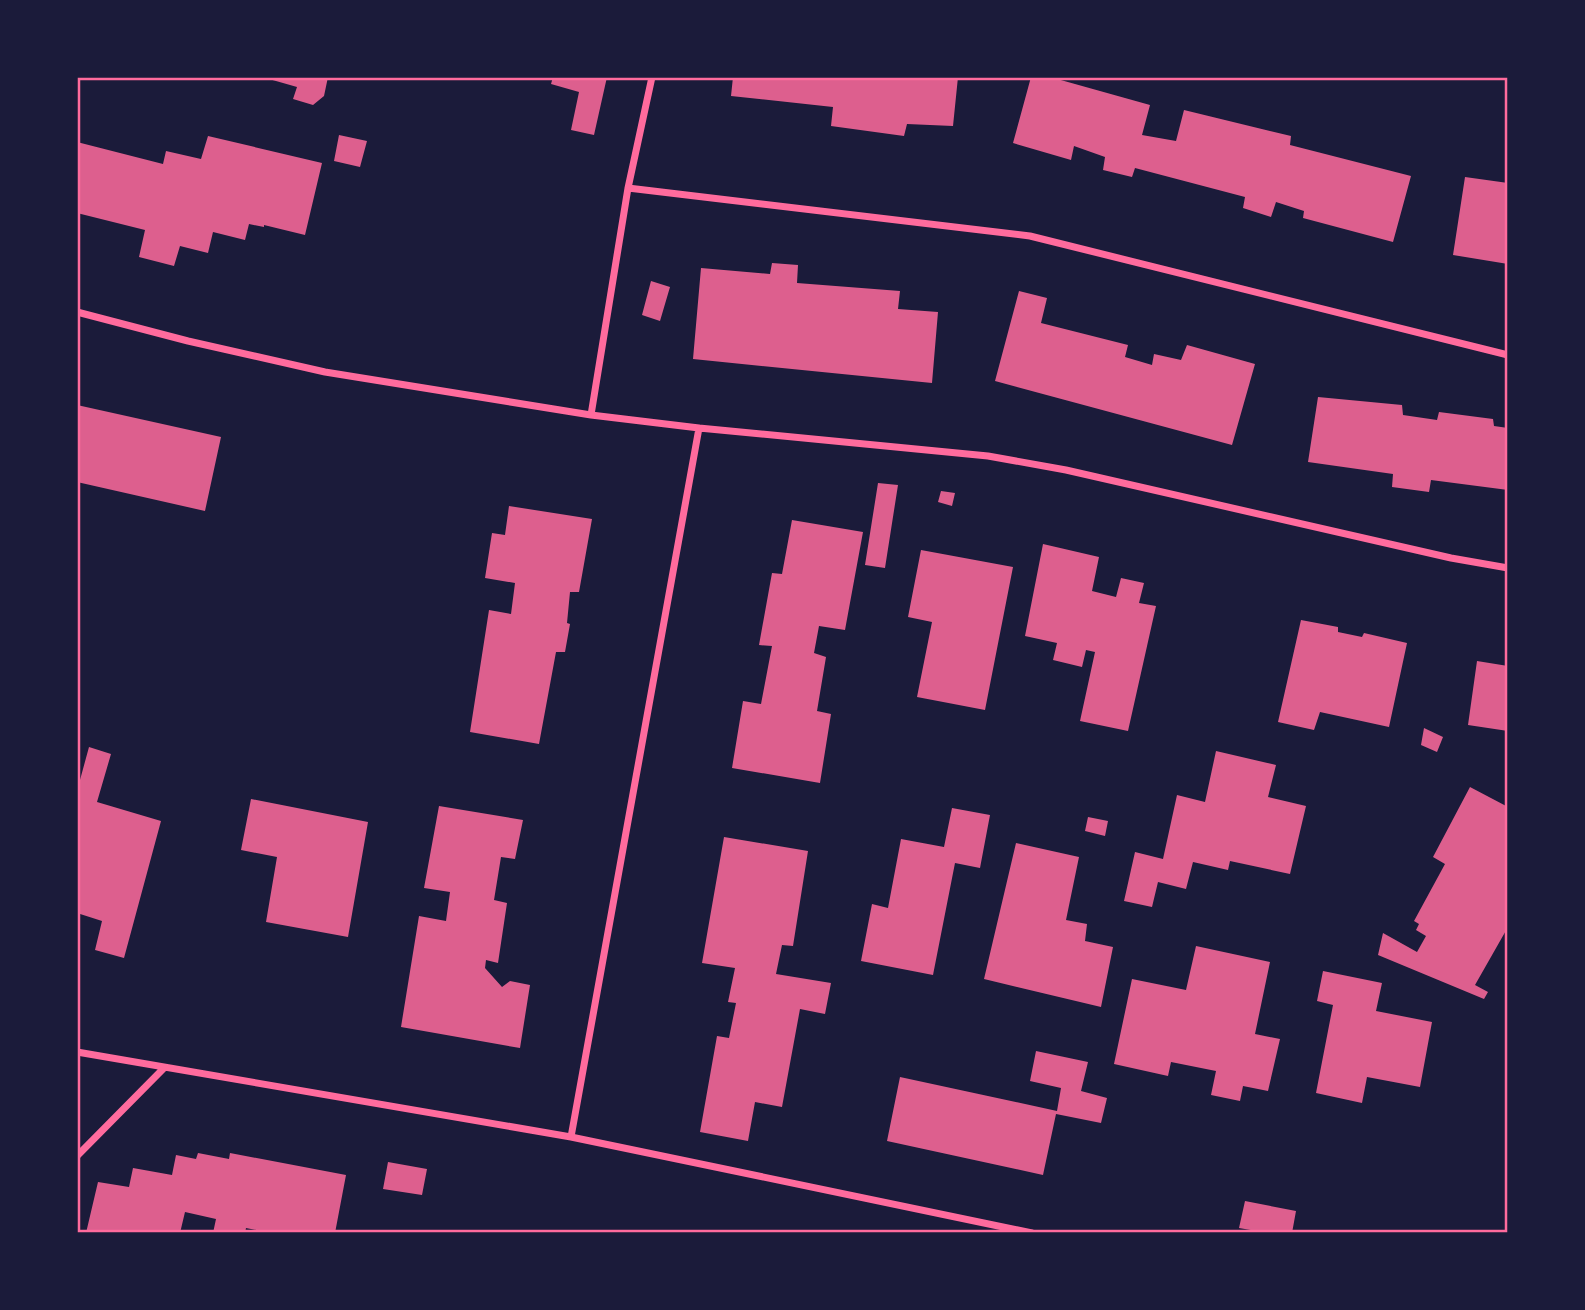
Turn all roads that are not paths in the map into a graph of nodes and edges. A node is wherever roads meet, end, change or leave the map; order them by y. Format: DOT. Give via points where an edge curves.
graph roads {
  1 [pos="652,77"];
  2 [pos="628,188"];
  3 [pos="77,312"];
  4 [pos="1508,355"];
  5 [pos="591,415"];
  6 [pos="699,428"];
  7 [pos="1508,568"];
  8 [pos="77,1052"];
  9 [pos="164,1069"];
  10 [pos="571,1137"];
  11 [pos="77,1156"];
  12 [pos="1032,1233"];
  1 -- 2 [label="street"];
  2 -- 4 [label="street" via="1030,236"];
  2 -- 5 [label="street"];
  3 -- 5 [label="street" via="325,372"];
  5 -- 6 [label="street"];
  6 -- 7 [label="street" via="988,456"];
  6 -- 10 [label="street"];
  8 -- 9 [label="street"];
  9 -- 10 [label="street"];
  9 -- 11 [label="street"];
  10 -- 12 [label="street"];
}
